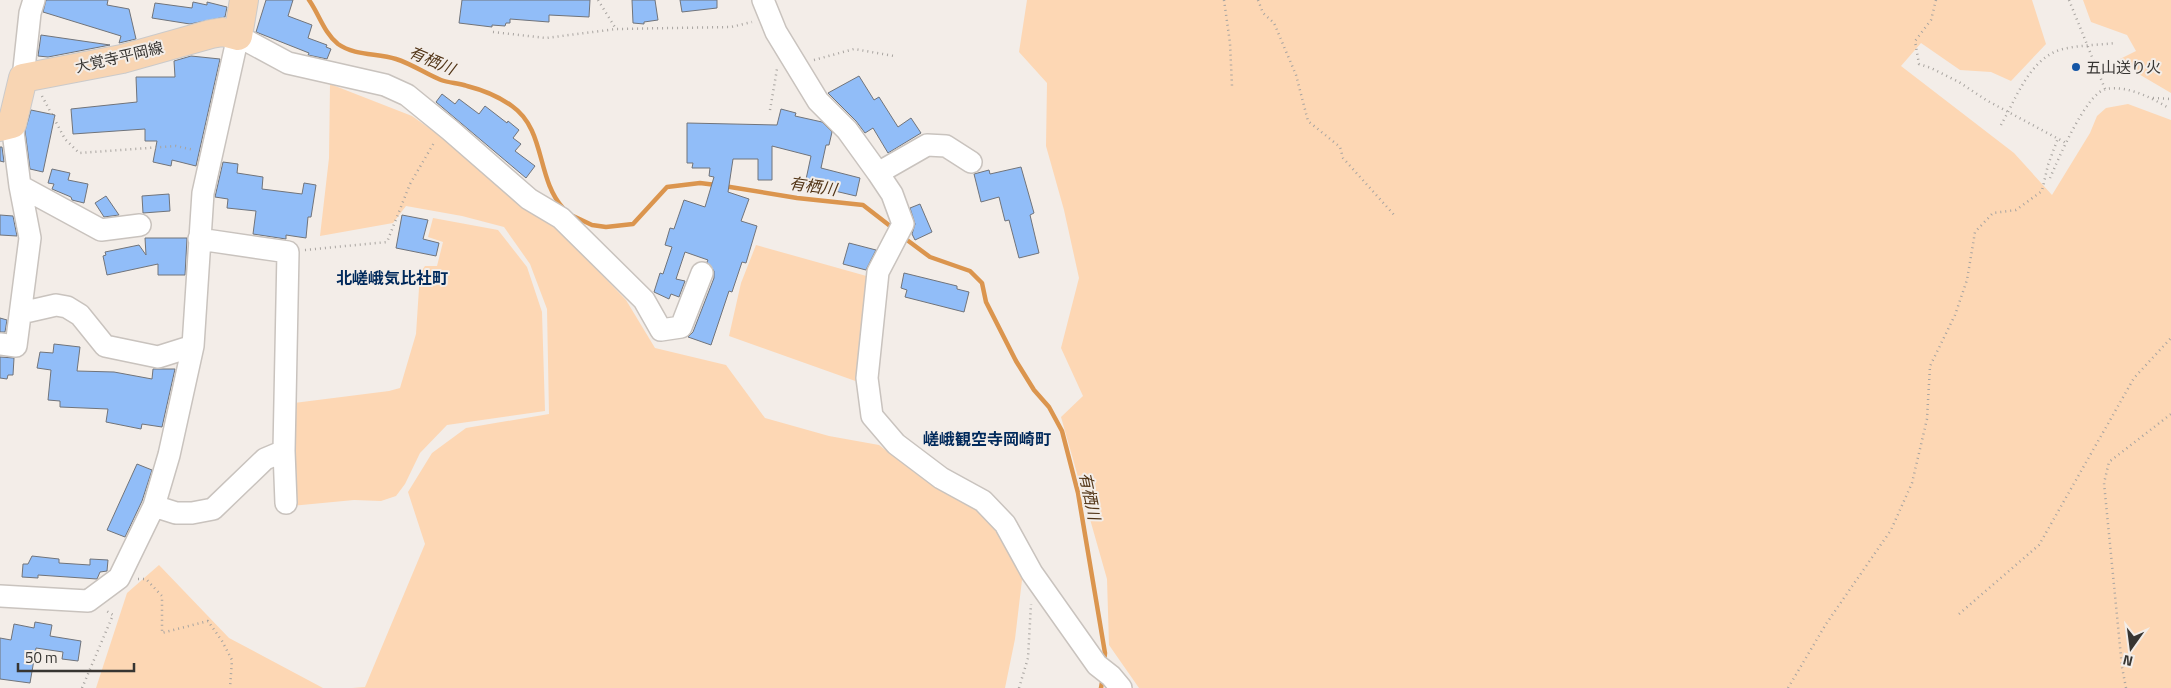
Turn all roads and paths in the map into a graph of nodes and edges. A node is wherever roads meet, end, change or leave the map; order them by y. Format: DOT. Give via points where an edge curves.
graph roads {
  1 [pos="34,0"];
  2 [pos="244,0"];
  3 [pos="598,0"];
  4 [pos="1224,0"];
  5 [pos="1258,0"];
  6 [pos="1936,0"];
  7 [pos="2069,0"];
  8 [pos="767,9"];
  9 [pos="616,29"];
  10 [pos="493,32"];
  11 [pos="238,36"];
  12 [pos="782,41"];
  13 [pos="2116,43"];
  14 [pos="2086,46"];
  15 [pos="894,56"];
  16 [pos="796,65"];
  17 [pos="27,77"];
  18 [pos="1232,86"];
  19 [pos="2105,89"];
  20 [pos="2152,98"];
  21 [pos="2171,99"];
  22 [pos="2167,107"];
  23 [pos="770,110"];
  24 [pos="2009,111"];
  25 [pos="444,125"];
  26 [pos="2001,125"];
  27 [pos="6,126"];
  28 [pos="2058,138"];
  29 [pos="2066,143"];
  30 [pos="210,154"];
  31 [pos="971,162"];
  32 [pos="878,173"];
  33 [pos="2050,178"];
  34 [pos="20,186"];
  35 [pos="1396,217"];
  36 [pos="140,225"];
  37 [pos="199,239"];
  38 [pos="288,252"];
  39 [pos="702,273"];
  40 [pos="21,313"];
  41 [pos="2171,338"];
  42 [pos="0,344"];
  43 [pos="194,346"];
  44 [pos="2171,414"];
  45 [pos="284,452"];
  46 [pos="286,503"];
  47 [pos="154,506"];
  48 [pos="1032,572"];
  49 [pos="119,578"];
  50 [pos="0,596"];
  51 [pos="88,601"];
  52 [pos="1959,614"];
  53 [pos="1110,676"];
  54 [pos="82,688"];
  55 [pos="230,688"];
  56 [pos="1020,688"];
  57 [pos="1788,688"];
  58 [pos="2126,688"];
  1 -- 17 [label="street" via="30,13"];
  2 -- 11 [label="main road"];
  3 -- 9 [label="path"];
  4 -- 18 [label="path"];
  5 -- 35 [label="path" via="1263,13 1274,23 1296,75 1308,121 1340,147 1343,158"];
  6 -- 24 [label="path" via="1931,20 1914,41 1918,64 1959,82"];
  7 -- 14 [label="path"];
  8 -- 9 [label="path" via="731,27"];
  8 -- 12 [label="street"];
  9 -- 10 [label="path" via="546,38"];
  11 -- 17 [label="main road, 大覚寺平岡線" via="223,32 211,34 122,59"];
  11 -- 25 [label="street" via="288,63 385,85 407,95"];
  11 -- 30 [label="street"];
  12 -- 16 [label="street"];
  12 -- 23 [label="path"];
  13 -- 14 [label="path"];
  14 -- 19 [label="path"];
  14 -- 24 [label="path" via="2062,49 2048,56 2022,85"];
  15 -- 16 [label="path" via="854,49"];
  16 -- 32 [label="street" via="818,101 847,130"];
  17 -- 27 [label="main road"];
  17 -- 30 [label="path" via="65,139 79,153 176,146"];
  19 -- 20 [label="path"];
  19 -- 29 [label="path" via="2095,95"];
  20 -- 21 [label="path"];
  20 -- 22 [label="path"];
  24 -- 26 [label="path"];
  24 -- 28 [label="path"];
  25 -- 38 [label="path" via="410,184 387,242"];
  25 -- 39 [label="street" via="529,199 561,218 644,300 661,330 681,327"];
  27 -- 34 [label="street"];
  28 -- 29 [label="path"];
  28 -- 57 [label="path" via="2042,192 2016,210 1993,213 1975,232 1967,280 1930,366 1927,419 1912,483 1891,530 1826,624"];
  29 -- 33 [label="path"];
  30 -- 37 [label="street"];
  31 -- 32 [label="street" via="946,146 927,145"];
  32 -- 48 [label="street" via="892,194 899,232 878,272 867,378 872,416 896,444 941,478 983,501 1005,524"];
  34 -- 36 [label="street" via="101,230"];
  34 -- 40 [label="street" via="30,238"];
  37 -- 38 [label="street"];
  37 -- 43 [label="street"];
  38 -- 45 [label="street"];
  40 -- 42 [label="street" via="16,346"];
  40 -- 43 [label="street" via="56,305 67,307 80,315 105,346 158,357"];
  41 -- 52 [label="path" via="2134,378 2039,545"];
  43 -- 47 [label="street" via="170,455"];
  44 -- 58 [label="path" via="2109,462 2104,482"];
  45 -- 46 [label="street"];
  45 -- 47 [label="street" via="265,459 213,508 176,513"];
  47 -- 49 [label="street"];
  48 -- 53 [label="street"];
  48 -- 56 [label="path" via="1028,658"];
  49 -- 51 [label="street"];
  49 -- 55 [label="path" via="146,579 162,596 162,633 208,622 232,660"];
  50 -- 51 [label="street"];
  51 -- 54 [label="path" via="113,615"];
}
